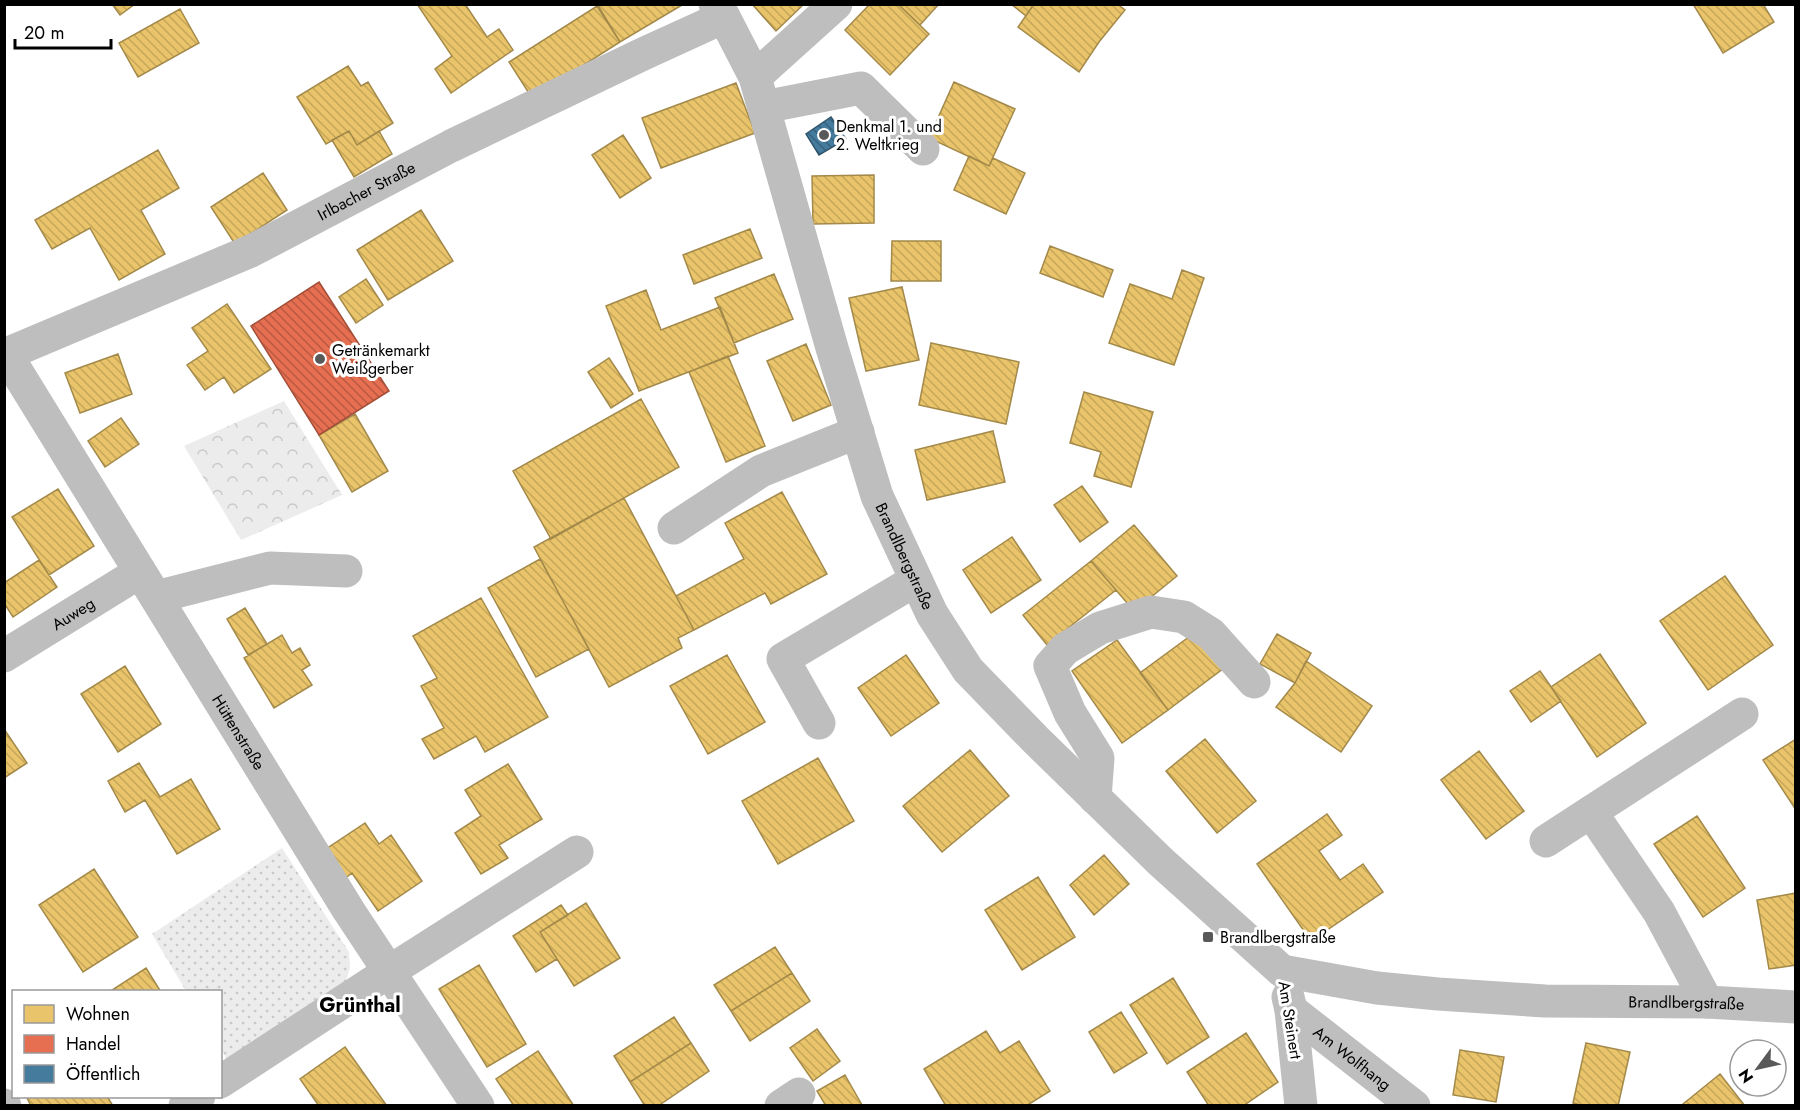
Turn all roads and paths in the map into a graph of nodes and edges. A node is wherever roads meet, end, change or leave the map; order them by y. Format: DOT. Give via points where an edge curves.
graph roads {
  1 [pos="836,4"];
  2 [pos="719,11"];
  3 [pos="760,92"];
  4 [pos="923,149"];
  5 [pos="5,355"];
  6 [pos="858,432"];
  7 [pos="674,528"];
  8 [pos="346,571"];
  9 [pos="916,580"];
  10 [pos="148,584"];
  11 [pos="4,656"];
  12 [pos="1254,682"];
  13 [pos="1742,714"];
  14 [pos="819,723"];
  15 [pos="1095,798"];
  16 [pos="1591,812"];
  17 [pos="1546,841"];
  18 [pos="577,852"];
  19 [pos="390,971"];
  20 [pos="1282,971"];
  21 [pos="1707,1002"];
  22 [pos="1796,1007"];
  23 [pos="1291,1010"];
  24 [pos="222,1081"];
  25 [pos="1299,1104"];
  26 [pos="478,1106"];
  27 [pos="1414,1106"];
  1 -- 3 [label="street"];
  2 -- 3 [label="street, Brandlbergstraße"];
  2 -- 5 [label="street, Irlbacher Straße" via="643,54 452,146 250,251"];
  3 -- 4 [label="street" via="861,87"];
  3 -- 6 [label="street, Brandlbergstraße"];
  5 -- 10 [label="street, Hüttenstraße"];
  6 -- 7 [label="street" via="761,471"];
  6 -- 9 [label="street, Brandlbergstraße" via="877,496"];
  8 -- 10 [label="street, Auweg" via="270,568"];
  9 -- 14 [label="street" via="783,659"];
  9 -- 15 [label="street, Brandlbergstraße" via="932,614 968,670"];
  10 -- 11 [label="street, Auweg"];
  10 -- 19 [label="street, Hüttenstraße"];
  12 -- 15 [label="street" via="1211,634 1184,617 1151,612 1100,628 1065,649 1050,666 1070,713 1098,758"];
  13 -- 16 [label="street"];
  15 -- 20 [label="street, Brandlbergstraße"];
  16 -- 17 [label="street"];
  16 -- 21 [label="street" via="1659,912"];
  18 -- 19 [label="street"];
  19 -- 24 [label="street"];
  19 -- 26 [label="street, Hüttenstraße"];
  20 -- 21 [label="street, Brandlbergstraße" via="1438,994 1545,1001"];
  20 -- 23 [label="street, Am Steinert"];
  21 -- 22 [label="street, Brandlbergstraße"];
  23 -- 25 [label="street, Am Steinert"];
  23 -- 27 [label="street, Am Wolfhang"];
}
